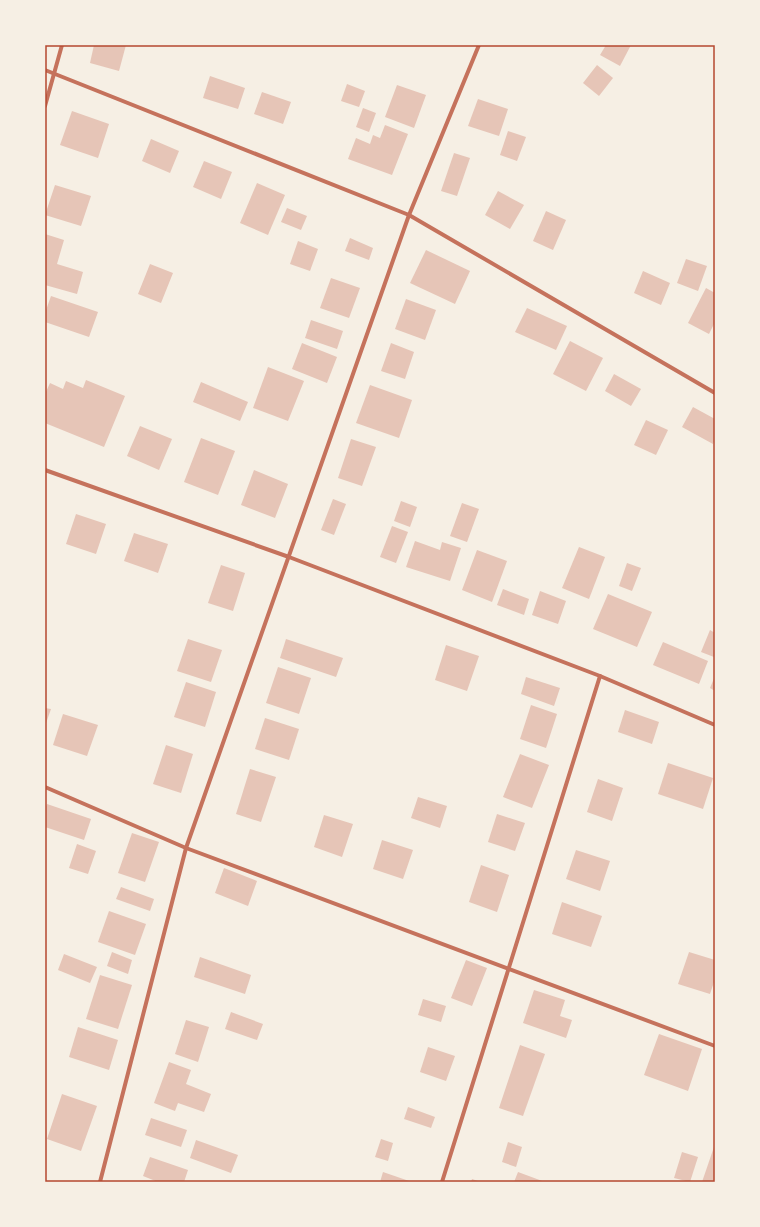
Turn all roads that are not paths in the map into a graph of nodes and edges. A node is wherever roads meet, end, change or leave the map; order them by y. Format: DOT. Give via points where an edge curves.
graph roads {
  1 [pos="62,45"];
  2 [pos="479,45"];
  3 [pos="45,70"];
  4 [pos="55,74"];
  5 [pos="45,106"];
  6 [pos="409,215"];
  7 [pos="715,393"];
  8 [pos="45,470"];
  9 [pos="289,557"];
  10 [pos="600,676"];
  11 [pos="715,725"];
  12 [pos="45,787"];
  13 [pos="186,848"];
  14 [pos="508,969"];
  15 [pos="715,1046"];
  16 [pos="100,1182"];
  17 [pos="442,1182"];
  1 -- 4 [label="street"];
  2 -- 6 [label="street"];
  3 -- 4 [label="street"];
  4 -- 5 [label="street"];
  4 -- 6 [label="street"];
  6 -- 7 [label="street"];
  6 -- 9 [label="street"];
  8 -- 9 [label="street"];
  9 -- 10 [label="street"];
  9 -- 13 [label="street"];
  10 -- 11 [label="street"];
  10 -- 14 [label="street"];
  12 -- 13 [label="street"];
  13 -- 14 [label="street"];
  13 -- 16 [label="street"];
  14 -- 15 [label="street"];
  14 -- 17 [label="street"];
}
